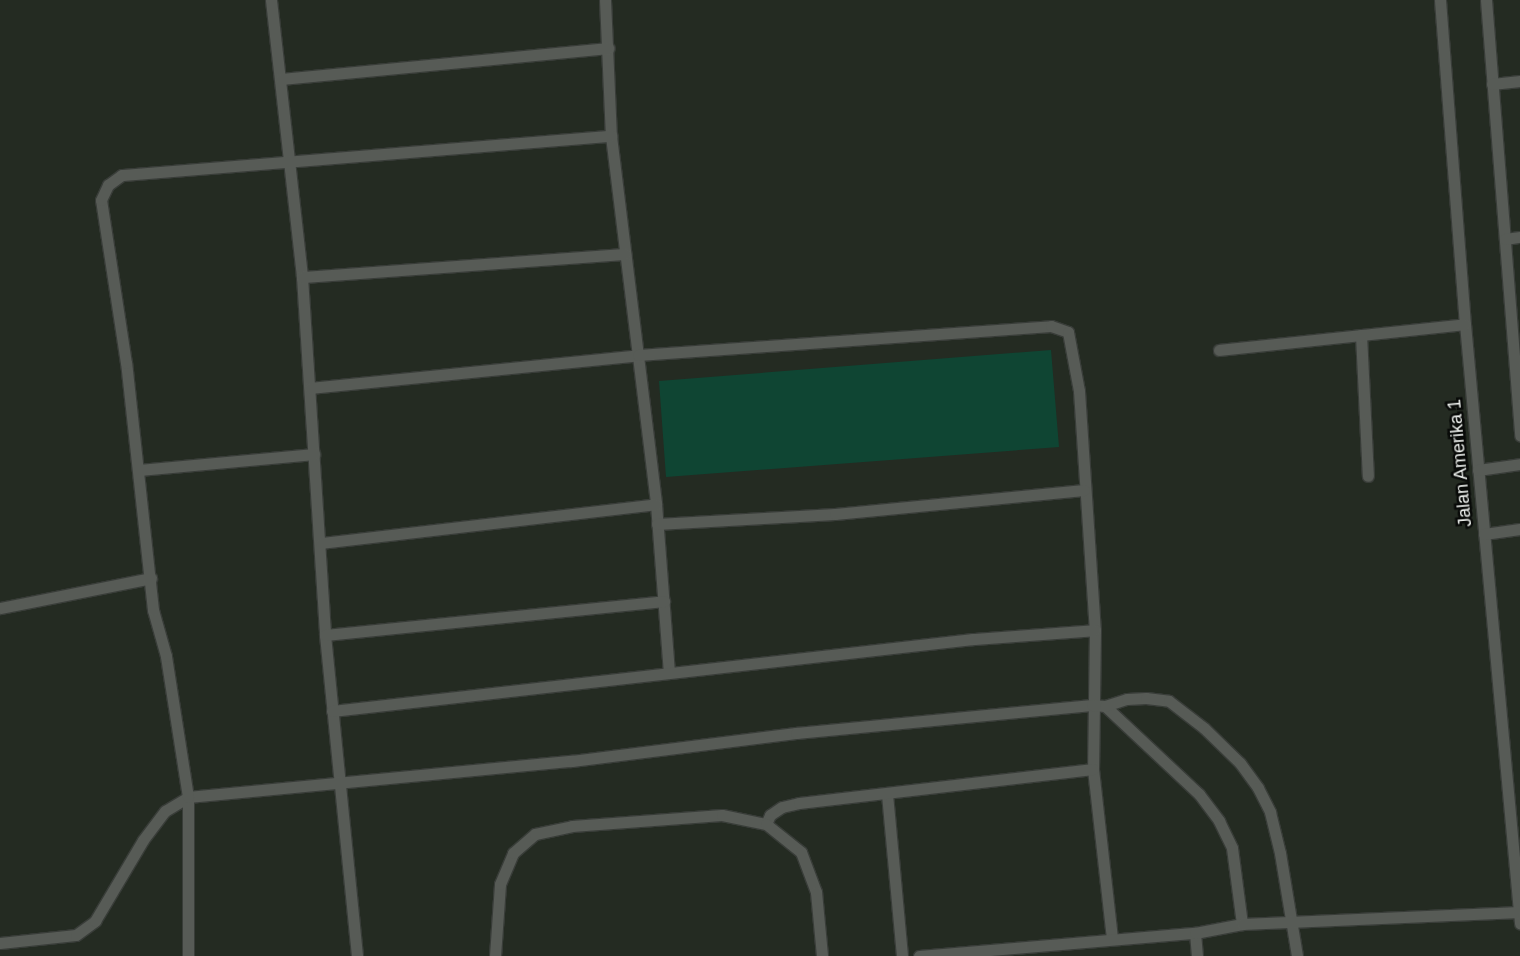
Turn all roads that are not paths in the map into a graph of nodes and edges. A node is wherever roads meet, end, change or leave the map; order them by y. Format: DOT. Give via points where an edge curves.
graph roads {
  1 [pos="272,0"];
  2 [pos="605,0"];
  3 [pos="1440,0"];
  4 [pos="1486,0"];
  5 [pos="609,48"];
  6 [pos="281,79"];
  7 [pos="1520,81"];
  8 [pos="1492,84"];
  9 [pos="611,136"];
  10 [pos="290,160"];
  11 [pos="1520,237"];
  12 [pos="1504,238"];
  13 [pos="625,254"];
  14 [pos="302,277"];
  15 [pos="1465,324"];
  16 [pos="1361,334"];
  17 [pos="1219,350"];
  18 [pos="638,356"];
  19 [pos="310,388"];
  20 [pos="1520,436"];
  21 [pos="314,454"];
  22 [pos="1520,464"];
  23 [pos="139,470"];
  24 [pos="1478,470"];
  25 [pos="1368,476"];
  26 [pos="1084,490"];
  27 [pos="656,504"];
  28 [pos="657,524"];
  29 [pos="1520,529"];
  30 [pos="1484,534"];
  31 [pos="321,543"];
  32 [pos="152,578"];
  33 [pos="664,601"];
  34 [pos="0,608"];
  35 [pos="1095,630"];
  36 [pos="325,635"];
  37 [pos="669,672"];
  38 [pos="1092,705"];
  39 [pos="1105,706"];
  40 [pos="332,711"];
  41 [pos="1093,769"];
  42 [pos="338,784"];
  43 [pos="887,794"];
  44 [pos="188,797"];
  45 [pos="766,824"];
  46 [pos="1517,871"];
  47 [pos="1520,915"];
  48 [pos="1294,922"];
  49 [pos="1242,924"];
  50 [pos="1195,933"];
  51 [pos="1112,938"];
  52 [pos="0,943"];
  53 [pos="188,956"];
  54 [pos="357,956"];
  55 [pos="495,956"];
  56 [pos="822,956"];
  57 [pos="902,956"];
  58 [pos="919,956"];
  59 [pos="1197,956"];
  60 [pos="1297,956"];
  1 -- 6 [label="lane"];
  2 -- 5 [label="lane"];
  3 -- 15 [label="lane, Jalan Amerika 1"];
  4 -- 8 [label="lane"];
  5 -- 6 [label="lane"];
  5 -- 9 [label="lane"];
  6 -- 10 [label="lane"];
  7 -- 8 [label="lane"];
  8 -- 12 [label="lane"];
  9 -- 10 [label="lane"];
  9 -- 13 [label="lane"];
  10 -- 14 [label="lane"];
  10 -- 23 [label="lane" via="122,174 108,185 101,200"];
  11 -- 12 [label="lane"];
  12 -- 20 [label="lane"];
  13 -- 14 [label="lane"];
  13 -- 18 [label="lane"];
  14 -- 19 [label="lane"];
  15 -- 16 [label="lane"];
  15 -- 24 [label="lane, Jalan Amerika 1"];
  16 -- 17 [label="lane"];
  16 -- 25 [label="lane"];
  18 -- 19 [label="lane"];
  18 -- 26 [label="lane" via="1051,326 1068,332 1073,356"];
  18 -- 27 [label="lane"];
  19 -- 21 [label="lane"];
  21 -- 23 [label="lane"];
  21 -- 31 [label="lane"];
  22 -- 24 [label="lane"];
  23 -- 32 [label="lane"];
  24 -- 30 [label="lane, Jalan Amerika 1"];
  26 -- 28 [label="lane" via="836,514"];
  26 -- 35 [label="lane"];
  27 -- 28 [label="lane"];
  27 -- 31 [label="lane"];
  28 -- 33 [label="lane"];
  29 -- 30 [label="lane"];
  30 -- 46 [label="lane, Jalan Amerika 1"];
  31 -- 36 [label="lane"];
  32 -- 34 [label="lane"];
  32 -- 44 [label="lane" via="154,610 166,656"];
  33 -- 36 [label="lane"];
  33 -- 37 [label="lane"];
  35 -- 37 [label="lane" via="973,638"];
  35 -- 38 [label="lane"];
  36 -- 40 [label="lane"];
  37 -- 40 [label="lane"];
  38 -- 39 [label="lane"];
  38 -- 41 [label="lane"];
  38 -- 42 [label="lane" via="796,733"];
  39 -- 48 [label="lane" via="1128,699 1169,701 1204,728 1240,763 1270,812"];
  39 -- 49 [label="lane" via="1199,794 1219,821 1232,848"];
  40 -- 42 [label="lane"];
  41 -- 43 [label="lane"];
  41 -- 51 [label="lane"];
  42 -- 44 [label="lane"];
  42 -- 54 [label="lane"];
  43 -- 45 [label="lane" via="782,807 770,816"];
  43 -- 57 [label="lane"];
  44 -- 52 [label="lane" via="165,811 143,840 95,921 76,934"];
  44 -- 53 [label="lane"];
  45 -- 55 [label="lane" via="722,815 572,826 535,834 513,853 500,884"];
  45 -- 56 [label="lane" via="801,852 816,892"];
  46 -- 47 [label="lane, Jalan Amerika 1"];
  47 -- 48 [label="lane"];
  48 -- 49 [label="lane"];
  48 -- 60 [label="lane"];
  49 -- 50 [label="lane"];
  50 -- 51 [label="lane"];
  50 -- 59 [label="lane"];
  51 -- 58 [label="lane"];
}
